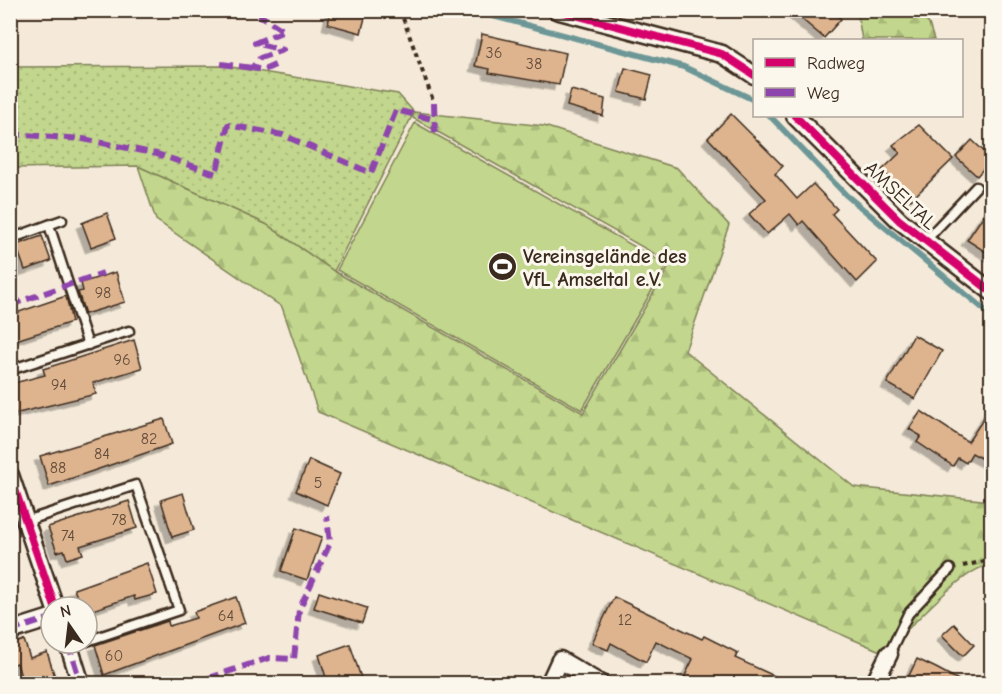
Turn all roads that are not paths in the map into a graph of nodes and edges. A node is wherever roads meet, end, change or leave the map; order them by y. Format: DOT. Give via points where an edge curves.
graph roads {
  1 [pos="556,10"];
  2 [pos="753,74"];
  3 [pos="796,117"];
  4 [pos="976,187"];
  5 [pos="62,220"];
  6 [pos="49,225"];
  7 [pos="10,238"];
  8 [pos="925,241"];
  9 [pos="992,292"];
  10 [pos="129,331"];
  11 [pos="88,345"];
  12 [pos="10,370"];
  13 [pos="10,475"];
  14 [pos="26,521"];
  15 [pos="950,569"];
  16 [pos="51,595"];
  17 [pos="39,622"];
  18 [pos="10,631"];
  19 [pos="99,637"];
  20 [pos="888,654"];
  21 [pos="74,655"];
  22 [pos="591,682"];
  23 [pos="81,684"];
  24 [pos="549,684"];
  25 [pos="874,684"];
  1 -- 2 [label="street" via="722,54"];
  3 -- 8 [label="street, AMSELTAL"];
  4 -- 8 [label="lane"];
  5 -- 6 [label="lane"];
  6 -- 7 [label="lane"];
  6 -- 11 [label="lane"];
  8 -- 9 [label="street, AMSELTAL"];
  10 -- 11 [label="lane"];
  11 -- 12 [label="lane"];
  13 -- 14 [label="street"];
  14 -- 16 [label="street"];
  14 -- 19 [label="lane" via="136,485 179,610"];
  15 -- 20 [label="lane" via="908,614"];
  17 -- 18 [label="street"];
  20 -- 25 [label="street"];
  21 -- 23 [label="street"];
  22 -- 24 [label="street" via="560,660"];
}
